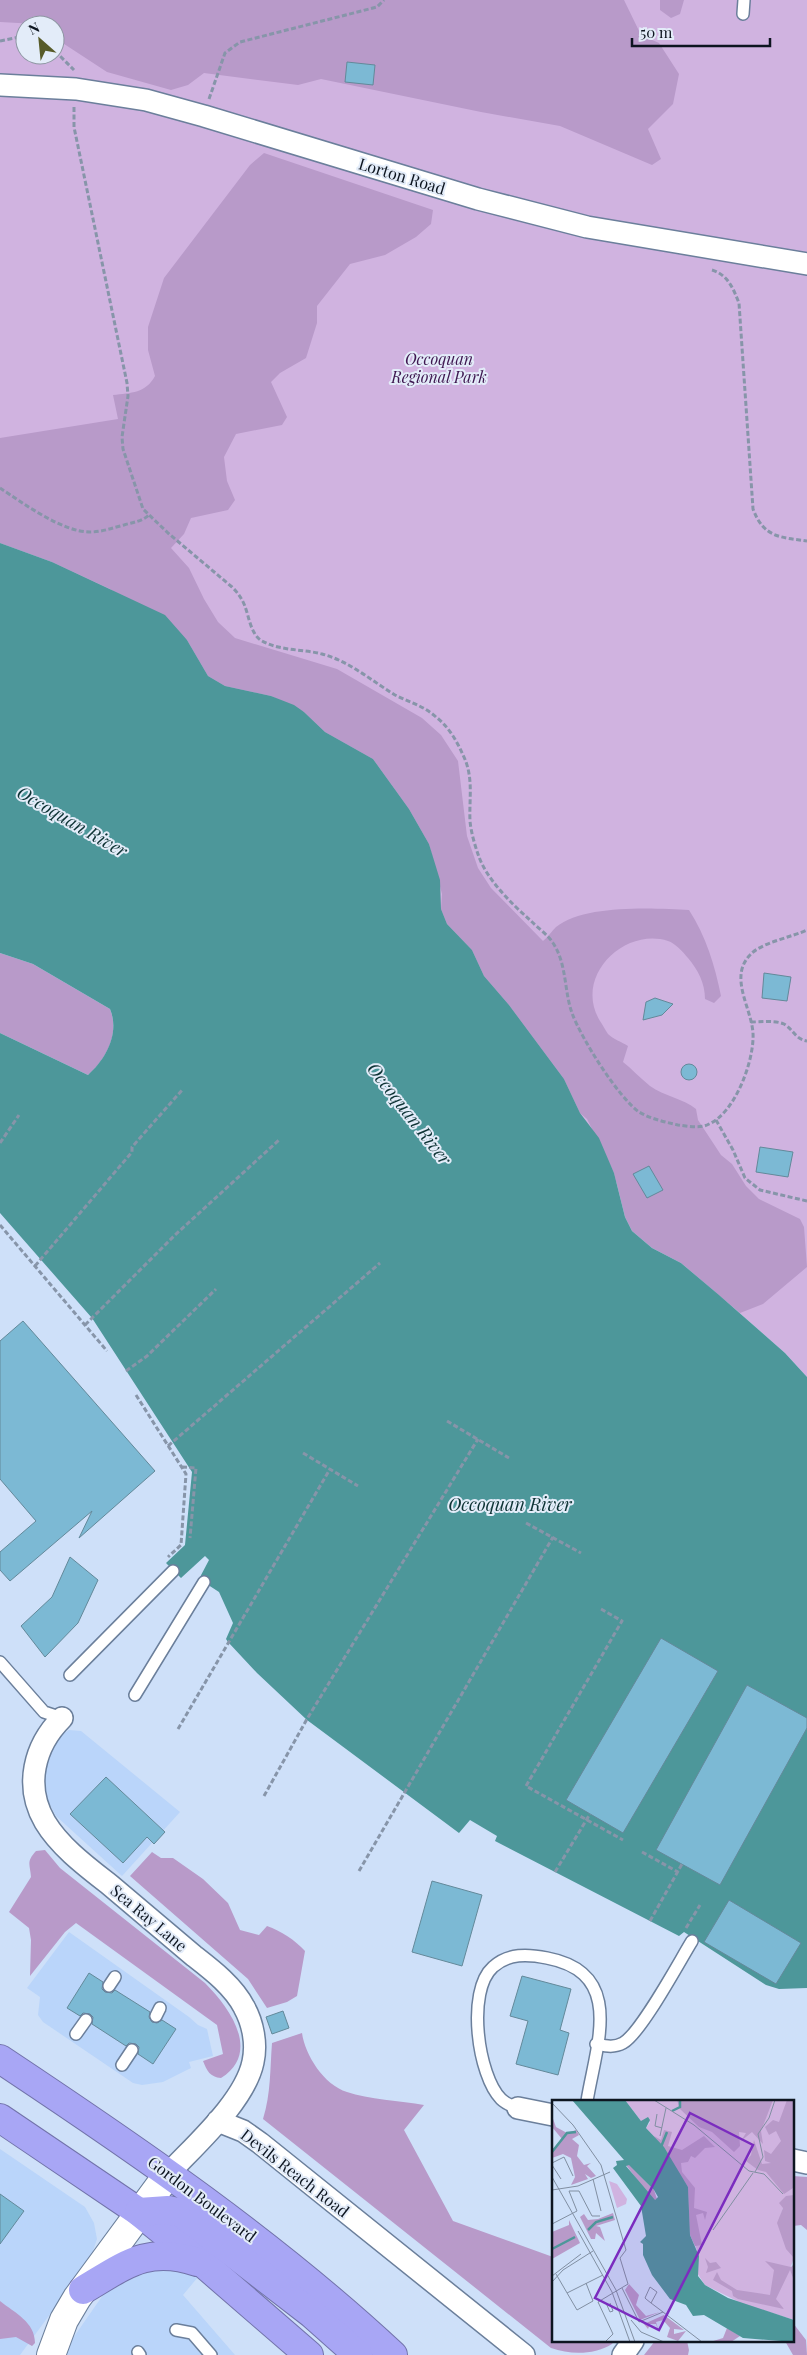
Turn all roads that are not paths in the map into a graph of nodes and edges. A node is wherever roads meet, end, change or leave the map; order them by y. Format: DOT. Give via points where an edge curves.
graph roads {
  1 [pos="744,0"];
  2 [pos="743,14"];
  3 [pos="0,85"];
  4 [pos="807,264"];
  5 [pos="173,1571"];
  6 [pos="204,1582"];
  7 [pos="0,1662"];
  8 [pos="70,1675"];
  9 [pos="135,1695"];
  10 [pos="62,1718"];
  11 [pos="692,1941"];
  12 [pos="86,2020"];
  13 [pos="76,2034"];
  14 [pos="596,2044"];
  15 [pos="132,2050"];
  16 [pos="0,2059"];
  17 [pos="122,2065"];
  18 [pos="587,2100"];
  19 [pos="518,2108"];
  20 [pos="552,2115"];
  21 [pos="0,2118"];
  22 [pos="218,2121"];
  23 [pos="794,2160"];
  24 [pos="807,2162"];
  25 [pos="169,2173"];
  26 [pos="139,2212"];
  27 [pos="205,2265"];
  28 [pos="83,2290"];
  29 [pos="364,2328"];
  30 [pos="176,2330"];
  31 [pos="632,2342"];
  32 [pos="51,2355"];
  33 [pos="210,2355"];
  34 [pos="309,2355"];
  35 [pos="358,2355"];
  36 [pos="393,2355"];
  37 [pos="407,2355"];
  38 [pos="524,2355"];
  39 [pos="623,2355"];
  1 -- 2 [label="lane"];
  3 -- 4 [label="street, Lorton Road" via="76,89 146,100 478,199 587,227"];
  5 -- 8 [label="lane"];
  6 -- 9 [label="lane"];
  7 -- 10 [label="lane" via="44,1712"];
  10 -- 22 [label="street, Sea Ray Lane" via="44,1740 33,1773 34,1793 45,1822 87,1866 219,1976 244,2007 252,2028 253,2063 241,2089"];
  11 -- 14 [label="lane" via="637,2031 617,2045"];
  12 -- 13 [label="lane"];
  14 -- 18 [label="lane"];
  14 -- 19 [label="lane" via="600,2000 593,1984 581,1972 553,1959 522,1955 493,1967 481,1991 478,2025 481,2053 486,2073 500,2098"];
  15 -- 17 [label="lane"];
  16 -- 25 [label="highway, Gordon Boulevard"];
  19 -- 20 [label="street"];
  21 -- 26 [label="highway"];
  22 -- 25 [label="street"];
  22 -- 38 [label="street, Devils Reach Road" via="260,2143"];
  23 -- 24 [label="street"];
  25 -- 26 [label="street"];
  25 -- 29 [label="highway, Gordon Boulevard" via="241,2227"];
  26 -- 27 [label="highway"];
  26 -- 28 [label="street"];
  26 -- 35 [label="highway" via="181,2212 312,2314"];
  27 -- 28 [label="highway" via="178,2255 152,2256 134,2261"];
  27 -- 34 [label="highway"];
  28 -- 32 [label="street" via="64,2320"];
  29 -- 36 [label="highway, Gordon Boulevard"];
  29 -- 37 [label="highway"];
  30 -- 33 [label="lane" via="192,2333"];
  31 -- 39 [label="street"];
}
